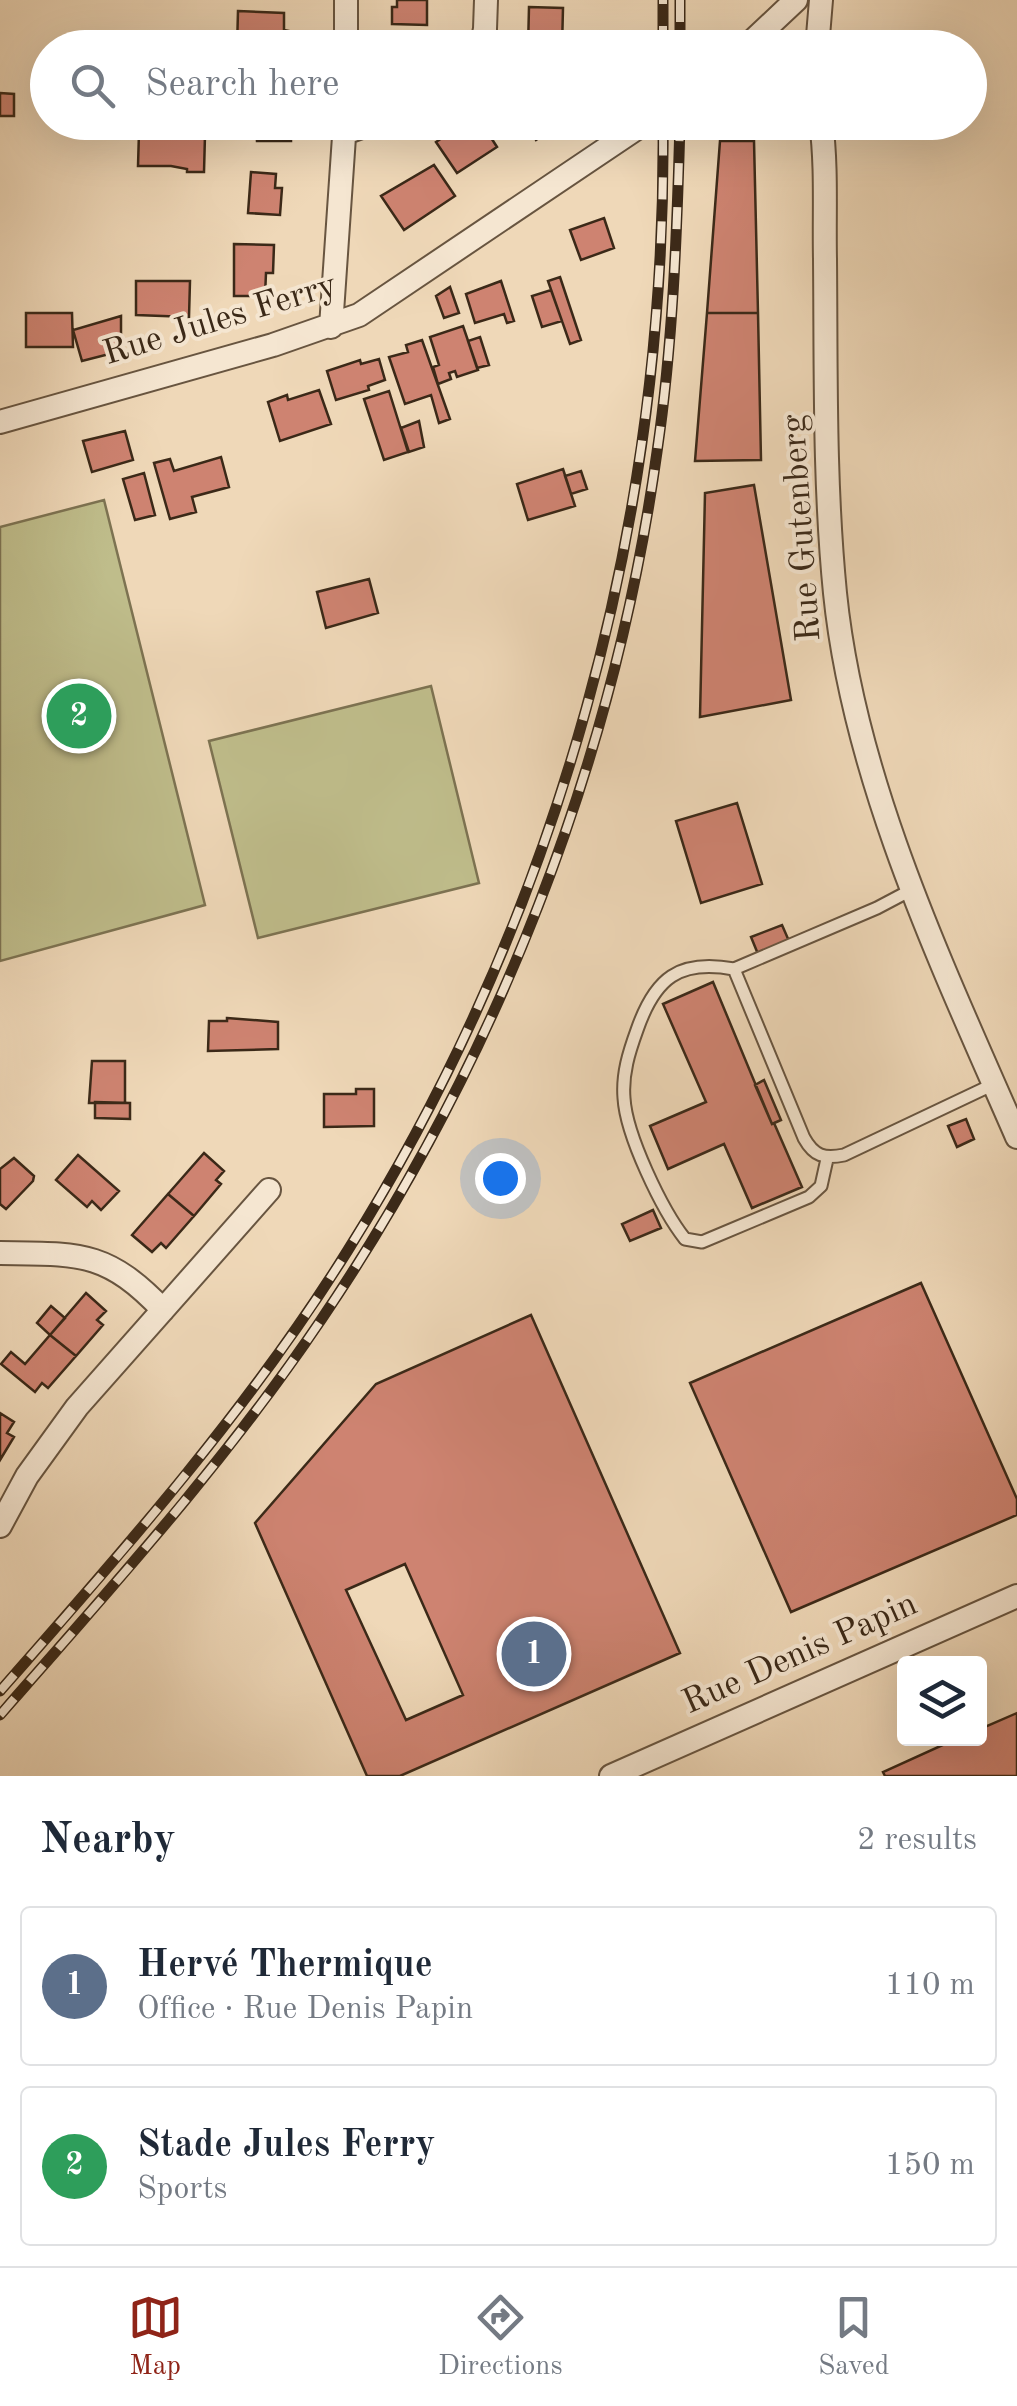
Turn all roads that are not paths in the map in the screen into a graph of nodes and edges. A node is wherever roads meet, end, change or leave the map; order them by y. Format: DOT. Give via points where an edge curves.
graph roads {
  1 [pos="346,0"];
  2 [pos="486,0"];
  3 [pos="796,0"];
  4 [pos="822,0"];
  5 [pos="346,30"];
  6 [pos="486,30"];
  7 [pos="764,30"];
  8 [pos="819,30"];
  9 [pos="344,140"];
  10 [pos="619,140"];
  11 [pos="821,140"];
  12 [pos="332,326"];
  13 [pos="0,422"];
  14 [pos="912,889"];
  15 [pos="734,968"];
  16 [pos="994,1084"];
  17 [pos="1017,1138"];
  18 [pos="827,1159"];
  19 [pos="269,1190"];
  20 [pos="0,1253"];
  21 [pos="163,1310"];
  22 [pos="0,1526"];
  23 [pos="1017,1596"];
  24 [pos="611,1776"];
  1 -- 5 [label="street"];
  2 -- 6 [label="street"];
  3 -- 7 [label="street"];
  4 -- 8 [label="street"];
  9 -- 12 [label="street"];
  10 -- 12 [label="street, Rue Jules Ferry" via="385,299"];
  11 -- 14 [label="street, Rue Gutenberg" via="835,595 861,736"];
  12 -- 13 [label="street, Rue Jules Ferry"];
  14 -- 15 [label="lane"];
  14 -- 16 [label="street, Rue Gutenberg"];
  15 -- 18 [label="lane" via="804,1138"];
  15 -- 18 [label="lane" via="706,964 658,984 626,1058 624,1099 632,1130 668,1218 685,1239 702,1242 810,1197 821,1186"];
  16 -- 17 [label="street, Rue Gutenberg"];
  16 -- 18 [label="lane"];
  19 -- 21 [label="street"];
  20 -- 21 [label="street" via="94,1259 120,1270"];
  21 -- 22 [label="street" via="49,1443"];
  23 -- 24 [label="street, Rue Denis Papin"];
}
